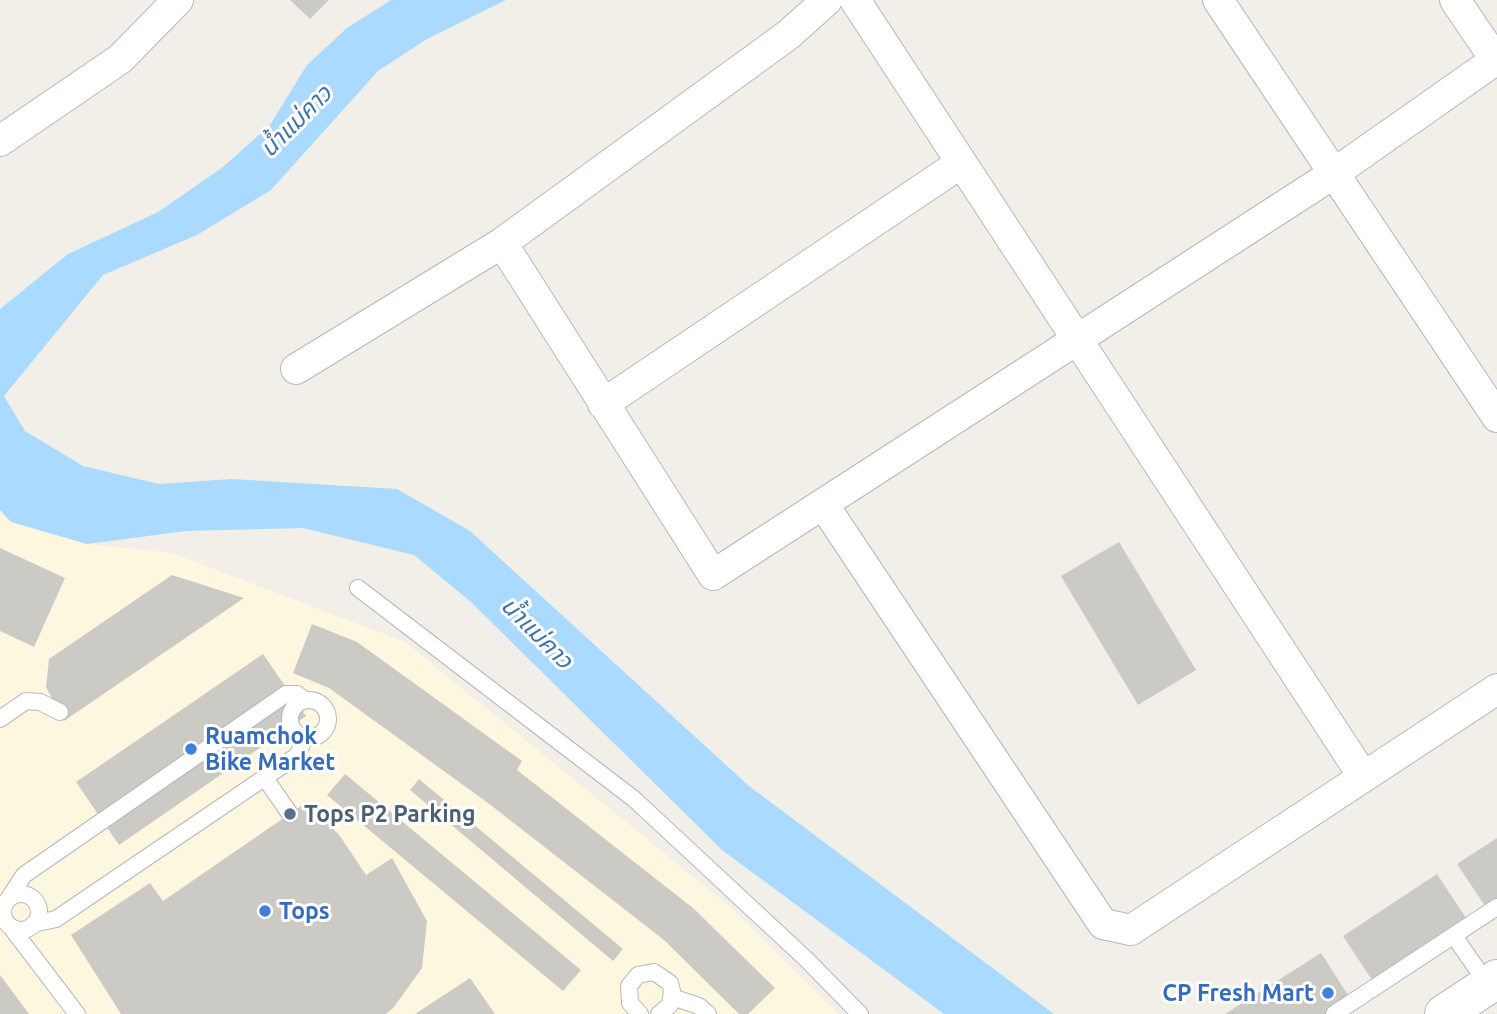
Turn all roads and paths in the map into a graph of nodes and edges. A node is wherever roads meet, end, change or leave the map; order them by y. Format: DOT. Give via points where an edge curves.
graph roads {
  1 [pos="178,0"];
  2 [pos="827,0"];
  3 [pos="855,0"];
  4 [pos="1218,0"];
  5 [pos="1455,0"];
  6 [pos="1496,60"];
  7 [pos="0,141"];
  8 [pos="961,163"];
  9 [pos="1333,174"];
  10 [pos="502,243"];
  11 [pos="1077,340"];
  12 [pos="296,369"];
  13 [pos="603,404"];
  14 [pos="1497,417"];
  15 [pos="823,504"];
  16 [pos="358,588"];
  17 [pos="1497,689"];
  18 [pos="304,699"];
  19 [pos="60,712"];
  20 [pos="0,719"];
  21 [pos="304,738"];
  22 [pos="1363,776"];
  23 [pos="265,778"];
  24 [pos="290,814"];
  25 [pos="9,898"];
  26 [pos="1497,907"];
  27 [pos="5,919"];
  28 [pos="33,925"];
  29 [pos="1454,936"];
  30 [pos="1493,982"];
  31 [pos="672,997"];
  32 [pos="77,1014"];
  33 [pos="640,1014"];
  34 [pos="659,1014"];
  35 [pos="708,1014"];
  36 [pos="860,1014"];
  37 [pos="1334,1014"];
  38 [pos="1444,1014"];
  1 -- 7 [label="street" via="120,59"];
  2 -- 10 [label="street" via="788,34"];
  3 -- 8 [label="street"];
  4 -- 9 [label="street"];
  5 -- 6 [label="street"];
  6 -- 9 [label="street"];
  8 -- 11 [label="street"];
  8 -- 13 [label="street"];
  9 -- 11 [label="street"];
  9 -- 14 [label="street"];
  10 -- 12 [label="street"];
  10 -- 13 [label="street"];
  11 -- 15 [label="street"];
  11 -- 22 [label="street"];
  13 -- 15 [label="street" via="713,575"];
  15 -- 22 [label="street" via="1103,924 1131,930"];
  16 -- 36 [label="lane" via="634,799"];
  17 -- 22 [label="street"];
  18 -- 21 [label="lane" via="293,708 289,720"];
  18 -- 21 [label="lane" via="321,705 328,716 322,733"];
  18 -- 25 [label="lane" via="286,695 24,875"];
  19 -- 20 [label="lane" via="26,701"];
  21 -- 23 [label="lane" via="298,755"];
  23 -- 24 [label="lane"];
  23 -- 28 [label="lane" via="56,919"];
  25 -- 27 [label="lane" via="3,909"];
  25 -- 28 [label="lane" via="20,894 34,899 38,911"];
  26 -- 29 [label="lane"];
  27 -- 28 [label="lane" via="24,929"];
  27 -- 32 [label="lane"];
  29 -- 30 [label="lane"];
  29 -- 37 [label="lane"];
  30 -- 38 [label="main road"];
  31 -- 33 [label="lane" via="670,983 662,975 638,975 628,995"];
  31 -- 34 [label="lane"];
  31 -- 35 [label="lane"];
}
